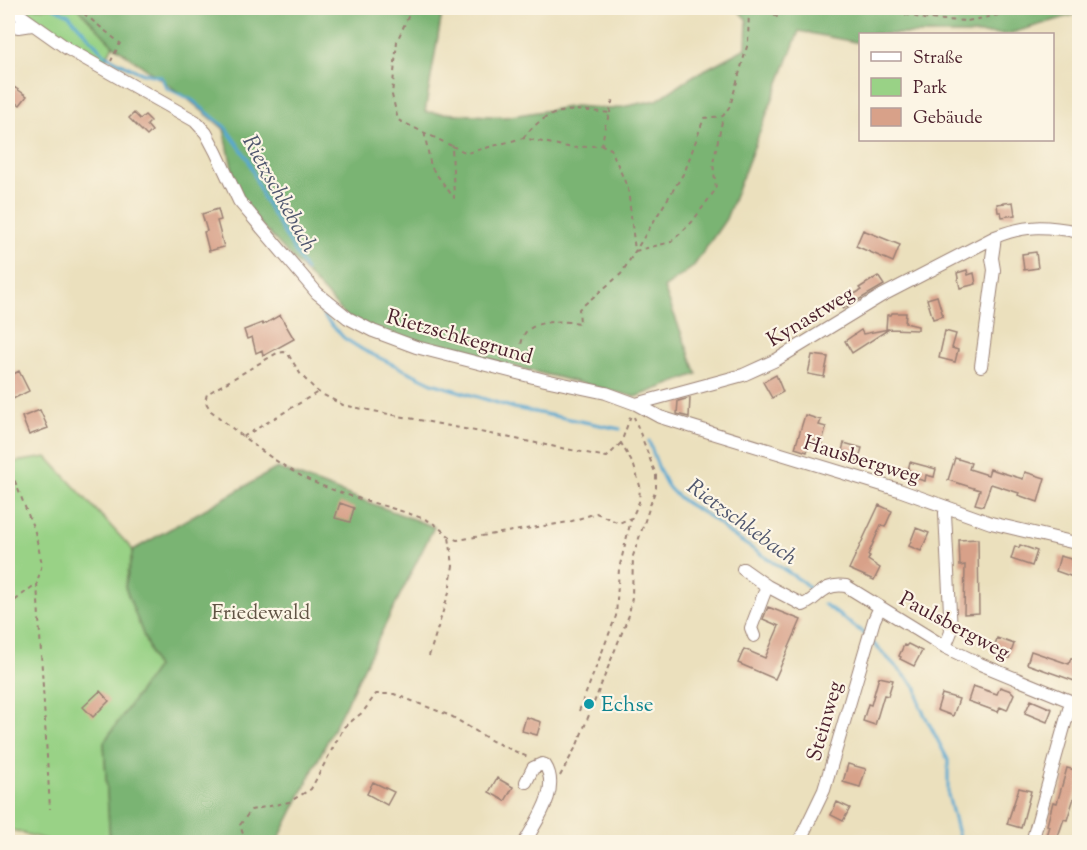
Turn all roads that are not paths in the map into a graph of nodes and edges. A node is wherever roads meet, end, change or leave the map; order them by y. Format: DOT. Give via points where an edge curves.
graph roads {
  1 [pos="10,8"];
  2 [pos="8,25"];
  3 [pos="32,25"];
  4 [pos="1080,232"];
  5 [pos="995,237"];
  6 [pos="981,366"];
  7 [pos="636,404"];
  8 [pos="947,507"];
  9 [pos="1080,544"];
  10 [pos="743,569"];
  11 [pos="767,586"];
  12 [pos="880,607"];
  13 [pos="754,636"];
  14 [pos="945,646"];
  15 [pos="1075,704"];
  16 [pos="526,782"];
  17 [pos="525,843"];
  18 [pos="799,843"];
  19 [pos="1032,843"];
  1 -- 3 [label="street, Rietzschkegrund"];
  2 -- 3 [label="street"];
  3 -- 7 [label="street, Rietzschkegrund" via="195,122 206,134 239,201 317,292 348,318 416,347 606,393"];
  4 -- 5 [label="street, Kynastweg" via="1046,226"];
  5 -- 6 [label="street"];
  5 -- 7 [label="street, Kynastweg" via="881,296 776,360 743,375"];
  7 -- 8 [label="street, Hausbergweg" via="660,417"];
  8 -- 9 [label="street, Hausbergweg" via="991,523"];
  8 -- 14 [label="street" via="951,632"];
  10 -- 11 [label="street"];
  11 -- 12 [label="street, Paulsbergweg" via="803,605 831,587 846,586"];
  11 -- 13 [label="street" via="751,628"];
  12 -- 14 [label="street, Paulsbergweg"];
  12 -- 18 [label="street, Steinweg" via="824,790"];
  14 -- 15 [label="street, Paulsbergweg"];
  15 -- 19 [label="street"];
  16 -- 17 [label="street" via="533,768 545,765 549,796"];
}
